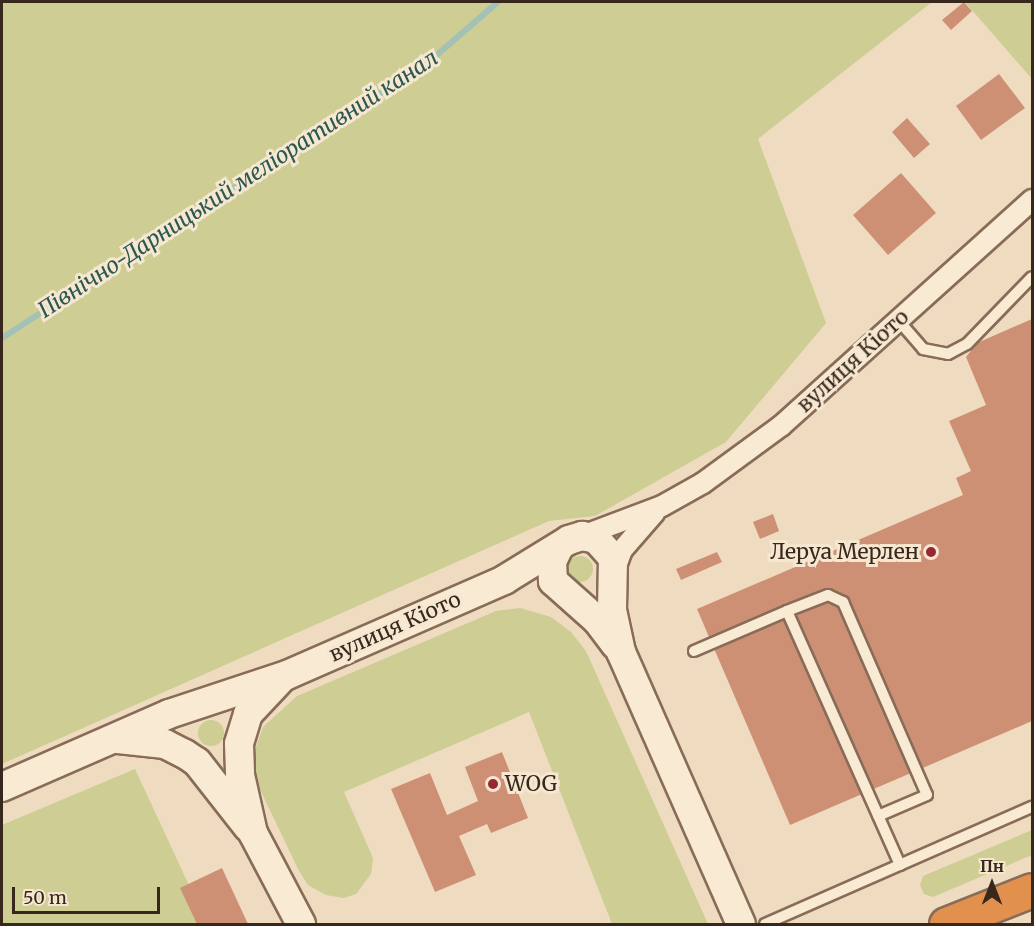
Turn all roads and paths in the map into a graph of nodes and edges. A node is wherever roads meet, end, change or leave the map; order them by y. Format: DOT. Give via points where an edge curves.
graph roads {
  1 [pos="1032,200"];
  2 [pos="1032,277"];
  3 [pos="899,321"];
  4 [pos="662,506"];
  5 [pos="570,543"];
  6 [pos="614,574"];
  7 [pos="504,580"];
  8 [pos="565,593"];
  9 [pos="787,611"];
  10 [pos="694,651"];
  11 [pos="621,652"];
  12 [pos="286,675"];
  13 [pos="202,703"];
  14 [pos="118,739"];
  15 [pos="240,739"];
  16 [pos="191,758"];
  17 [pos="2,787"];
  18 [pos="1032,807"];
  19 [pos="878,816"];
  20 [pos="253,833"];
  21 [pos="900,865"];
  22 [pos="1032,890"];
  23 [pos="301,924"];
  24 [pos="741,924"];
  25 [pos="765,924"];
  26 [pos="946,924"];
  1 -- 3 [label="street, вулиця Кіото"];
  2 -- 3 [label="lane" via="967,344 948,354 922,348"];
  3 -- 4 [label="street, вулиця Кіото" via="780,426 703,483"];
  4 -- 5 [label="street"];
  4 -- 6 [label="street" via="635,532"];
  5 -- 6 [label="street" via="596,539 608,548"];
  5 -- 7 [label="street, вулиця Кіото"];
  5 -- 8 [label="street" via="552,569 553,581"];
  6 -- 8 [label="street" via="595,598"];
  6 -- 11 [label="street" via="612,610"];
  7 -- 8 [label="street"];
  7 -- 12 [label="street, вулиця Кіото"];
  8 -- 11 [label="street" via="597,620"];
  9 -- 10 [label="lane"];
  9 -- 19 [label="lane"];
  9 -- 19 [label="lane" via="828,595 843,602 927,795"];
  11 -- 24 [label="street"];
  12 -- 13 [label="street"];
  12 -- 15 [label="street" via="261,697"];
  13 -- 14 [label="street"];
  13 -- 15 [label="street" via="222,704 234,712"];
  13 -- 16 [label="street" via="184,714 178,727 179,746"];
  14 -- 16 [label="street" via="165,744"];
  14 -- 17 [label="street"];
  15 -- 16 [label="street" via="221,762"];
  15 -- 20 [label="street" via="240,775"];
  16 -- 20 [label="street"];
  18 -- 21 [label="lane"];
  19 -- 21 [label="lane"];
  20 -- 23 [label="street"];
  21 -- 25 [label="lane"];
  22 -- 26 [label="highway"];
}
